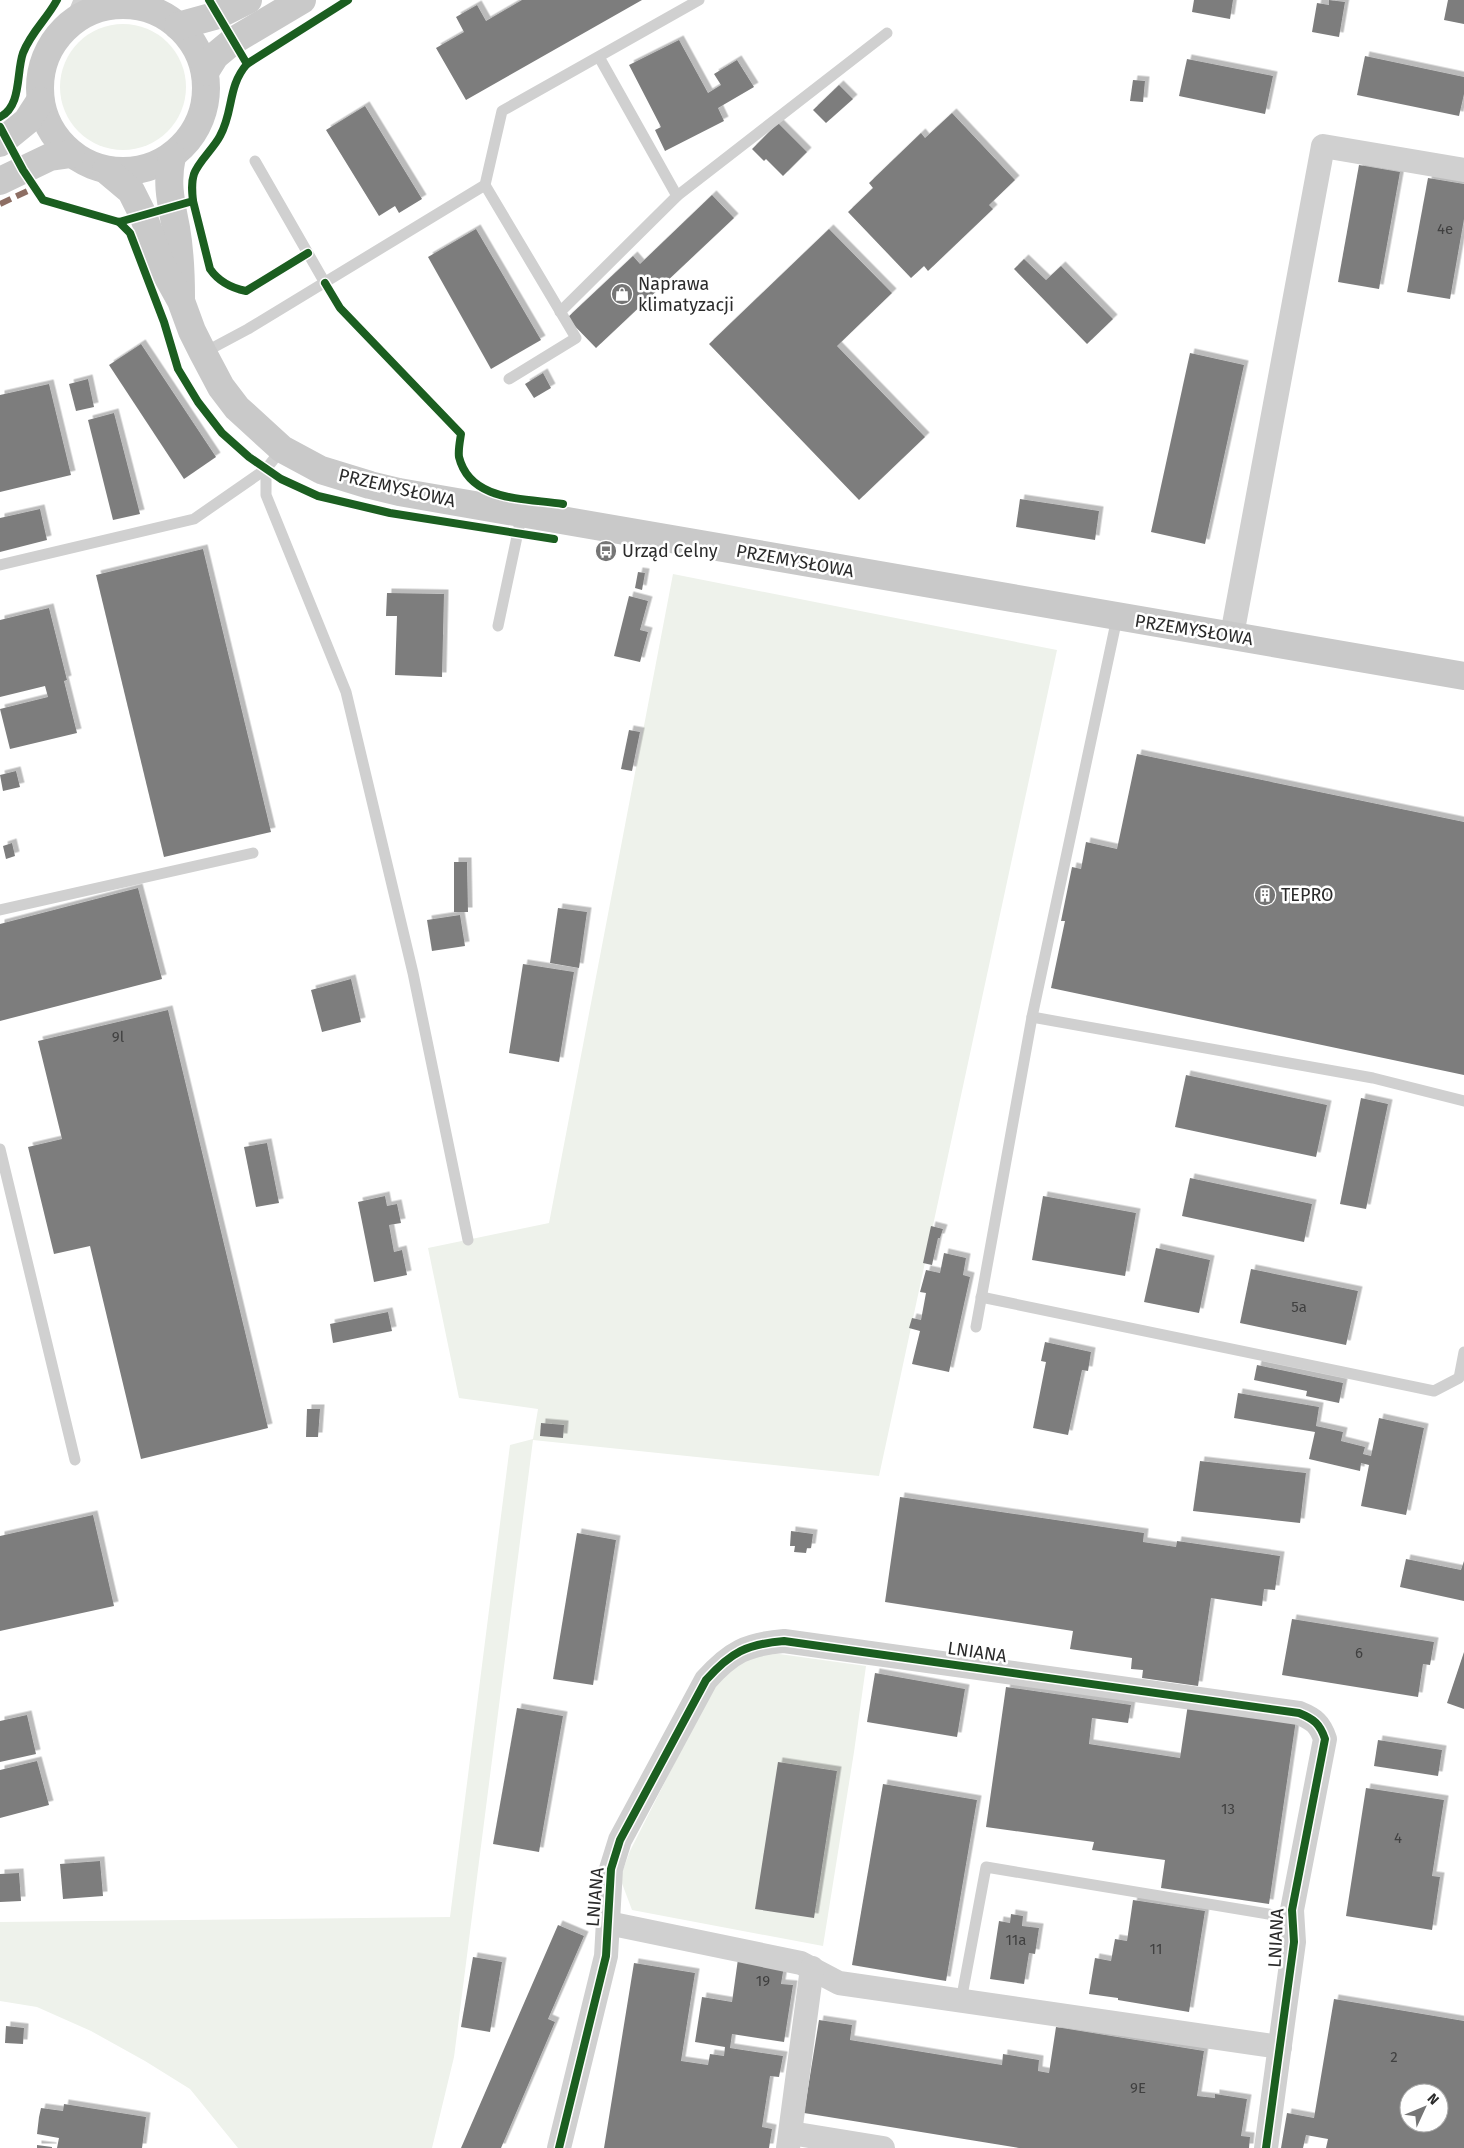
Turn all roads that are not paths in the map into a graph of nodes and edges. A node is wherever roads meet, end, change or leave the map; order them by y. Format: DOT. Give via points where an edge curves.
graph roads {
  1 [pos="248,0"];
  2 [pos="302,0"];
  3 [pos="699,0"];
  4 [pos="139,3"];
  5 [pos="82,8"];
  6 [pos="178,26"];
  7 [pos="887,33"];
  8 [pos="599,57"];
  9 [pos="205,72"];
  10 [pos="40,100"];
  11 [pos="0,142"];
  12 [pos="71,154"];
  13 [pos="172,156"];
  14 [pos="256,161"];
  15 [pos="106,170"];
  16 [pos="1464,170"];
  17 [pos="0,181"];
  18 [pos="485,184"];
  19 [pos="677,196"];
  20 [pos="325,283"];
  21 [pos="181,301"];
  22 [pos="560,312"];
  23 [pos="202,353"];
  24 [pos="509,379"];
  25 [pos="274,459"];
  26 [pos="522,513"];
  27 [pos="0,565"];
  28 [pos="1117,618"];
  29 [pos="498,626"];
  30 [pos="1232,635"];
  31 [pos="1464,676"];
  32 [pos="253,853"];
  33 [pos="0,910"];
  34 [pos="1032,1017"];
  35 [pos="1464,1101"];
  36 [pos="0,1149"];
  37 [pos="468,1240"];
  38 [pos="981,1297"];
  39 [pos="976,1327"];
  40 [pos="1464,1352"];
  41 [pos="75,1460"];
  42 [pos="1292,1918"];
  43 [pos="608,1923"];
  44 [pos="812,1968"];
  45 [pos="961,2001"];
  46 [pos="1280,2047"];
  47 [pos="790,2141"];
  48 [pos="559,2148"];
  49 [pos="883,2148"];
  50 [pos="1266,2148"];
  1 -- 6 [label="street" via="218,15"];
  2 -- 9 [label="street" via="233,41 215,56"];
  3 -- 8 [label="lane"];
  4 -- 5 [label="street"];
  4 -- 6 [label="street"];
  5 -- 10 [label="street" via="48,52 40,75"];
  6 -- 9 [label="street" via="197,49"];
  7 -- 19 [label="lane"];
  8 -- 18 [label="lane" via="502,112"];
  8 -- 19 [label="lane"];
  9 -- 13 [label="street" via="206,91 200,119 186,144"];
  10 -- 11 [label="street" via="27,121"];
  10 -- 12 [label="street" via="50,130"];
  12 -- 15 [label="street"];
  12 -- 17 [label="street" via="50,157"];
  13 -- 15 [label="street" via="152,167 129,172"];
  13 -- 21 [label="street, PRZEMYSŁOWA" via="168,177 170,208 181,263"];
  14 -- 20 [label="lane"];
  15 -- 21 [label="street, PRZEMYSŁOWA" via="131,191 161,265"];
  16 -- 30 [label="street" via="1323,146"];
  18 -- 20 [label="lane"];
  18 -- 22 [label="lane"];
  19 -- 22 [label="lane"];
  20 -- 23 [label="lane"];
  21 -- 23 [label="street, PRZEMYSŁOWA"];
  22 -- 24 [label="lane" via="576,338"];
  23 -- 25 [label="street, PRZEMYSŁOWA" via="221,387"];
  25 -- 26 [label="street, PRZEMYSŁOWA" via="370,485"];
  25 -- 27 [label="lane" via="194,519"];
  25 -- 37 [label="lane" via="266,495 346,692 413,973"];
  26 -- 28 [label="street, PRZEMYSŁOWA"];
  26 -- 29 [label="lane"];
  28 -- 30 [label="street, PRZEMYSŁOWA"];
  28 -- 34 [label="lane"];
  30 -- 31 [label="street, PRZEMYSŁOWA"];
  32 -- 33 [label="lane"];
  34 -- 35 [label="lane" via="1373,1078"];
  34 -- 38 [label="lane"];
  36 -- 41 [label="lane"];
  38 -- 39 [label="lane"];
  38 -- 40 [label="lane" via="1434,1390 1459,1378"];
  42 -- 43 [label="street, LNIANA" via="1325,1739 1322,1727 1313,1719 1299,1713 784,1641 764,1642 738,1651 722,1662 706,1680 620,1840 610,1869"];
  42 -- 45 [label="lane, LNIANA" via="986,1867"];
  42 -- 46 [label="street, LNIANA" via="1294,1942"];
  43 -- 44 [label="street, LNIANA" via="801,1962"];
  43 -- 48 [label="street, LNIANA" via="606,1956"];
  44 -- 45 [label="street, LNIANA" via="839,1983"];
  44 -- 47 [label="street"];
  45 -- 46 [label="street, LNIANA"];
  46 -- 50 [label="street, LNIANA"];
  47 -- 49 [label="street"];
}
